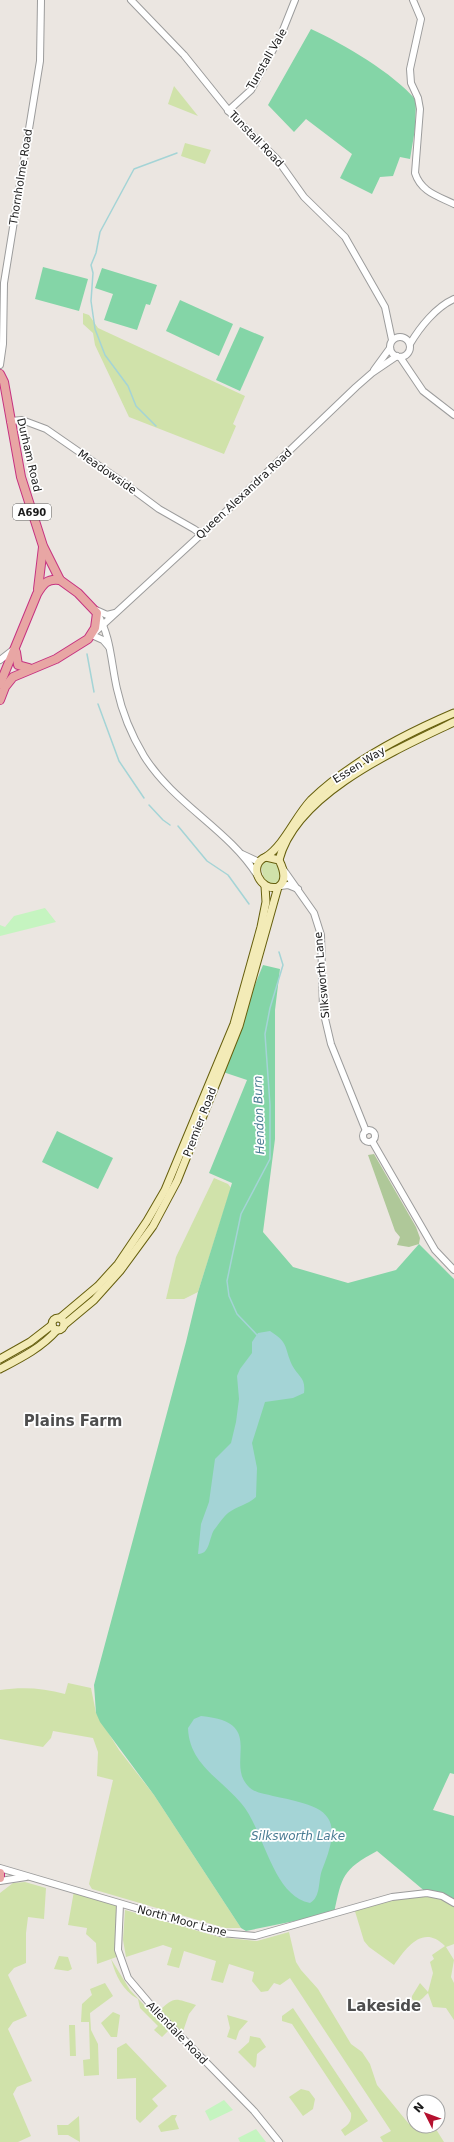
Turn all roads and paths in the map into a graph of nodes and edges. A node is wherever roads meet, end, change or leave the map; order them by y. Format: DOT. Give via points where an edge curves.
graph roads {
  1 [pos="41,0"];
  2 [pos="131,0"];
  3 [pos="295,0"];
  4 [pos="413,0"];
  5 [pos="228,111"];
  6 [pos="454,204"];
  7 [pos="454,299"];
  8 [pos="391,328"];
  9 [pos="420,328"];
  10 [pos="402,337"];
  11 [pos="392,340"];
  12 [pos="410,346"];
  13 [pos="390,348"];
  14 [pos="1,355"];
  15 [pos="398,356"];
  16 [pos="0,365"];
  17 [pos="409,368"];
  18 [pos="372,373"];
  19 [pos="0,374"];
  20 [pos="2,387"];
  21 [pos="454,415"];
  22 [pos="10,421"];
  23 [pos="201,534"];
  24 [pos="43,546"];
  25 [pos="60,580"];
  26 [pos="37,594"];
  27 [pos="96,611"];
  28 [pos="115,613"];
  29 [pos="104,626"];
  30 [pos="93,634"];
  31 [pos="109,647"];
  32 [pos="16,648"];
  33 [pos="0,660"];
  34 [pos="39,666"];
  35 [pos="29,668"];
  36 [pos="2,673"];
  37 [pos="0,684"];
  38 [pos="0,700"];
  39 [pos="454,713"];
  40 [pos="454,722"];
  41 [pos="238,852"];
  42 [pos="266,857"];
  43 [pos="279,860"];
  44 [pos="259,862"];
  45 [pos="283,869"];
  46 [pos="258,877"];
  47 [pos="265,886"];
  48 [pos="280,887"];
  49 [pos="298,889"];
  50 [pos="454,1270"];
  51 [pos="62,1322"];
  52 [pos="54,1328"];
  53 [pos="0,1359"];
  54 [pos="0,1368"];
  55 [pos="0,1868"];
  56 [pos="0,1873"];
  57 [pos="26,1877"];
  58 [pos="0,1878"];
  59 [pos="0,1881"];
  60 [pos="454,1903"];
  61 [pos="120,1904"];
  62 [pos="279,2142"];
  1 -- 14 [label="street, Thornholme Road" via="40,61 4,283"];
  2 -- 5 [label="street, Tunstall Road" via="184,55"];
  3 -- 5 [label="street, Tunstall Vale" via="281,35 251,90"];
  4 -- 6 [label="street" via="421,19 410,69 411,83 420,109 415,173 426,190"];
  5 -- 8 [label="street, Tunstall Road" via="277,159 304,197 345,237 384,307"];
  7 -- 9 [label="street, Queen Alexandra Road" via="436,311"];
  8 -- 10 [label="street"];
  8 -- 11 [label="street, Tunstall Road"];
  9 -- 10 [label="street, Queen Alexandra Road"];
  9 -- 12 [label="street, Queen Alexandra Road"];
  10 -- 11 [label="street, Queen Alexandra Road"];
  10 -- 12 [label="street"];
  11 -- 13 [label="street, Queen Alexandra Road"];
  12 -- 15 [label="street, Queen Alexandra Road" via="408,353"];
  12 -- 17 [label="street"];
  13 -- 15 [label="street"];
  13 -- 18 [label="street, Queen Alexandra Road"];
  14 -- 16 [label="street, Thornholme Road"];
  15 -- 17 [label="street"];
  15 -- 18 [label="street, Queen Alexandra Road"];
  17 -- 21 [label="street" via="423,391"];
  18 -- 23 [label="street, Queen Alexandra Road"];
  19 -- 20 [label="highway, Durham Road / A690" via="3,379"];
  20 -- 22 [label="highway, Durham Road / A690"];
  22 -- 23 [label="street, Meadowside" via="22,420 46,430 159,509"];
  22 -- 24 [label="highway, Durham Road / A690" via="21,478"];
  23 -- 28 [label="street, Queen Alexandra Road"];
  24 -- 25 [label="highway, Durham Road / A690"];
  24 -- 26 [label="highway, Durham Road / A690"];
  25 -- 26 [label="highway, Durham Road / A690" via="46,581"];
  25 -- 27 [label="highway, Durham Road / A690"];
  26 -- 32 [label="highway, Durham Road / A690"];
  27 -- 28 [label="street" via="107,615"];
  27 -- 29 [label="street"];
  27 -- 30 [label="highway"];
  28 -- 29 [label="street, Queen Alexandra Road"];
  29 -- 30 [label="street, Queen Alexandra Road"];
  29 -- 31 [label="street"];
  30 -- 31 [label="street"];
  30 -- 34 [label="highway" via="70,652"];
  31 -- 41 [label="street" via="117,690 136,742 145,757 164,784"];
  32 -- 33 [label="street"];
  32 -- 35 [label="highway" via="18,665"];
  32 -- 36 [label="highway, Durham Road / A690"];
  34 -- 35 [label="highway"];
  34 -- 38 [label="highway" via="13,677 5,687"];
  35 -- 36 [label="highway"];
  36 -- 37 [label="highway, Durham Road / A690"];
  39 -- 42 [label="main road, Essen Way" via="347,770 304,808 275,850"];
  40 -- 43 [label="main road, Essen Way" via="378,759 331,792 298,824 281,849"];
  41 -- 44 [label="street"];
  41 -- 46 [label="street"];
  42 -- 43 [label="main road"];
  42 -- 44 [label="main road"];
  43 -- 45 [label="main road"];
  44 -- 46 [label="main road" via="256,870"];
  45 -- 48 [label="main road, Premier Road" via="284,880"];
  45 -- 49 [label="street, Silksworth Lane"];
  46 -- 47 [label="main road"];
  47 -- 48 [label="main road" via="273,889"];
  47 -- 51 [label="main road, Premier Road" via="266,902 234,1024 165,1190 118,1264"];
  48 -- 49 [label="street" via="288,885"];
  48 -- 51 [label="main road, Premier Road" via="239,1026 177,1181 153,1226 120,1272 94,1300"];
  49 -- 50 [label="street, Silksworth Lane" via="314,914 321,935 323,1010 332,1048 366,1131 375,1133 375,1139 372,1141 435,1250"];
  51 -- 52 [label="main road" via="62,1329"];
  51 -- 52 [label="main road" via="54,1319"];
  52 -- 53 [label="main road"];
  52 -- 54 [label="main road" via="48,1340"];
  55 -- 57 [label="street, North Moor Lane" via="18,1872"];
  56 -- 58 [label="highway"];
  57 -- 59 [label="street, North Moor Lane"];
  57 -- 61 [label="street, North Moor Lane"];
  60 -- 61 [label="street, North Moor Lane" via="442,1896 427,1893 392,1897 247,1936 221,1933"];
  61 -- 62 [label="street, Allendale Road" via="119,1956 128,1978 156,2012 254,2111"];
}
